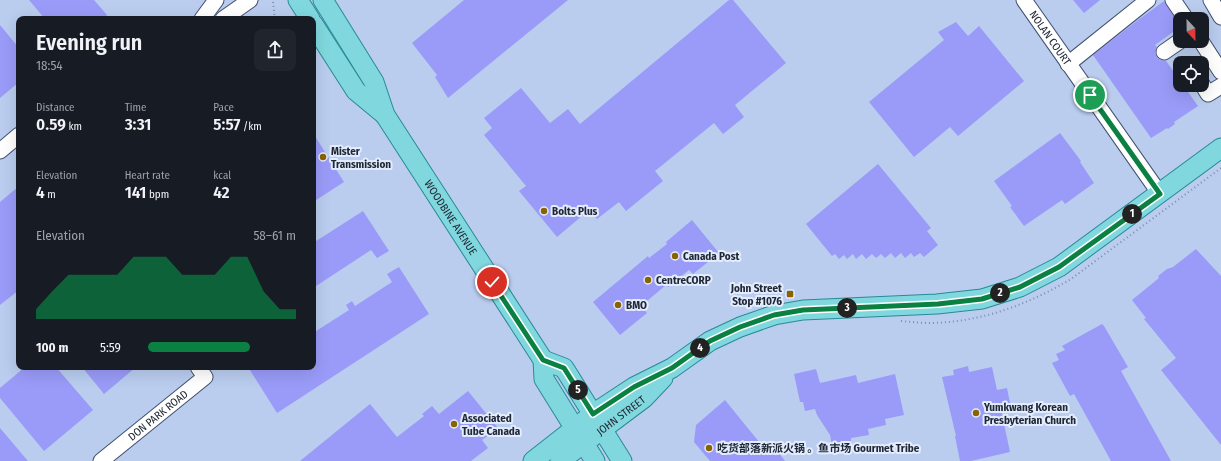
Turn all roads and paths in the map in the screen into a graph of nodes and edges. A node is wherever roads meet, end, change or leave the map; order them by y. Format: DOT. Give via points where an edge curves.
graph roads {
  1 [pos="216,0"];
  2 [pos="250,0"];
  3 [pos="298,0"];
  4 [pos="323,0"];
  5 [pos="1024,0"];
  6 [pos="1148,0"];
  7 [pos="1173,0"];
  8 [pos="1211,0"];
  9 [pos="273,2"];
  10 [pos="1181,12"];
  11 [pos="204,16"];
  12 [pos="227,16"];
  13 [pos="275,16"];
  14 [pos="308,16"];
  15 [pos="1221,17"];
  16 [pos="316,29"];
  17 [pos="1173,46"];
  18 [pos="1164,52"];
  19 [pos="1209,62"];
  20 [pos="1068,64"];
  21 [pos="1221,72"];
  22 [pos="1221,86"];
  23 [pos="1207,92"];
  24 [pos="385,115"];
  25 [pos="16,137"];
  26 [pos="1221,148"];
  27 [pos="0,151"];
  28 [pos="1160,194"];
  29 [pos="543,360"];
  30 [pos="200,370"];
  31 [pos="597,422"];
  32 [pos="579,436"];
  33 [pos="101,461"];
  34 [pos="533,461"];
  35 [pos="560,461"];
  36 [pos="595,461"];
  37 [pos="622,461"];
  1 -- 11 [label="street"];
  2 -- 12 [label="street"];
  3 -- 14 [label="main road"];
  4 -- 24 [label="main road, WOODBINE AVENUE" via="374,82"];
  5 -- 20 [label="street, NOLAN COURT"];
  6 -- 20 [label="street"];
  7 -- 10 [label="street"];
  8 -- 15 [label="street"];
  9 -- 13 [label="path"];
  16 -- 24 [label="main road, WOODBINE AVENUE" via="356,91"];
  17 -- 18 [label="street"];
  19 -- 21 [label="street"];
  20 -- 28 [label="street, NOLAN COURT"];
  22 -- 23 [label="street" via="1208,94"];
  24 -- 29 [label="main road, WOODBINE AVENUE"];
  25 -- 27 [label="street"];
  26 -- 28 [label="main road, JOHN STREET"];
  28 -- 31 [label="main road, JOHN STREET" via="1059,267 1020,287 982,299 938,304 803,310 774,315 740,327 710,341 672,368 634,387"];
  29 -- 31 [label="main road" via="564,368"];
  29 -- 32 [label="main road, WOODBINE AVENUE" via="544,379"];
  30 -- 33 [label="street, DON PARK ROAD" via="205,377"];
  31 -- 32 [label="main road, JOHN STREET"];
  31 -- 37 [label="main road"];
  32 -- 34 [label="main road"];
  32 -- 35 [label="main road"];
  32 -- 36 [label="main road, WOODBINE AVENUE"];
}
